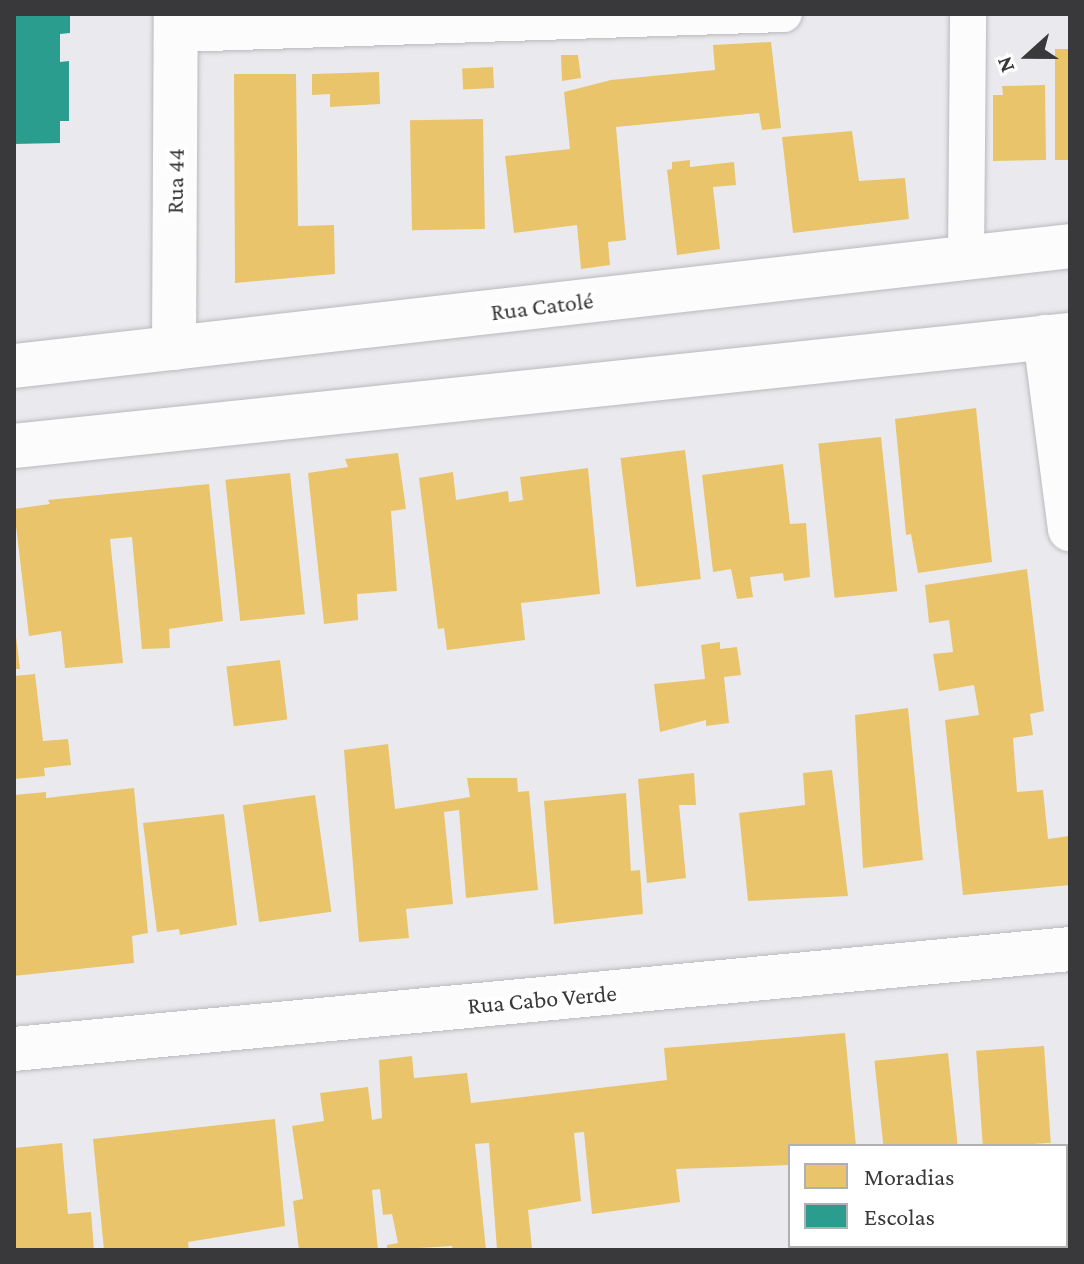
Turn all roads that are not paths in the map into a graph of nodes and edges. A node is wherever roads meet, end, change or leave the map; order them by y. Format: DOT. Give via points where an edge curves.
graph roads {
  1 [pos="784,14"];
  2 [pos="968,14"];
  3 [pos="674,16"];
  4 [pos="176,24"];
  5 [pos="1070,246"];
  6 [pos="966,257"];
  7 [pos="1058,336"];
  8 [pos="174,348"];
  9 [pos="14,366"];
  10 [pos="14,446"];
  11 [pos="1070,529"];
  12 [pos="1070,949"];
  13 [pos="14,1049"];
  1 -- 3 [label="lane"];
  2 -- 6 [label="lane"];
  3 -- 4 [label="lane"];
  4 -- 8 [label="street, Rua 44"];
  5 -- 6 [label="street, Rua Catolé"];
  6 -- 8 [label="street, Rua Catolé"];
  7 -- 10 [label="street"];
  7 -- 11 [label="street"];
  8 -- 9 [label="street, Rua Catolé"];
  12 -- 13 [label="street, Rua Cabo Verde"];
}
